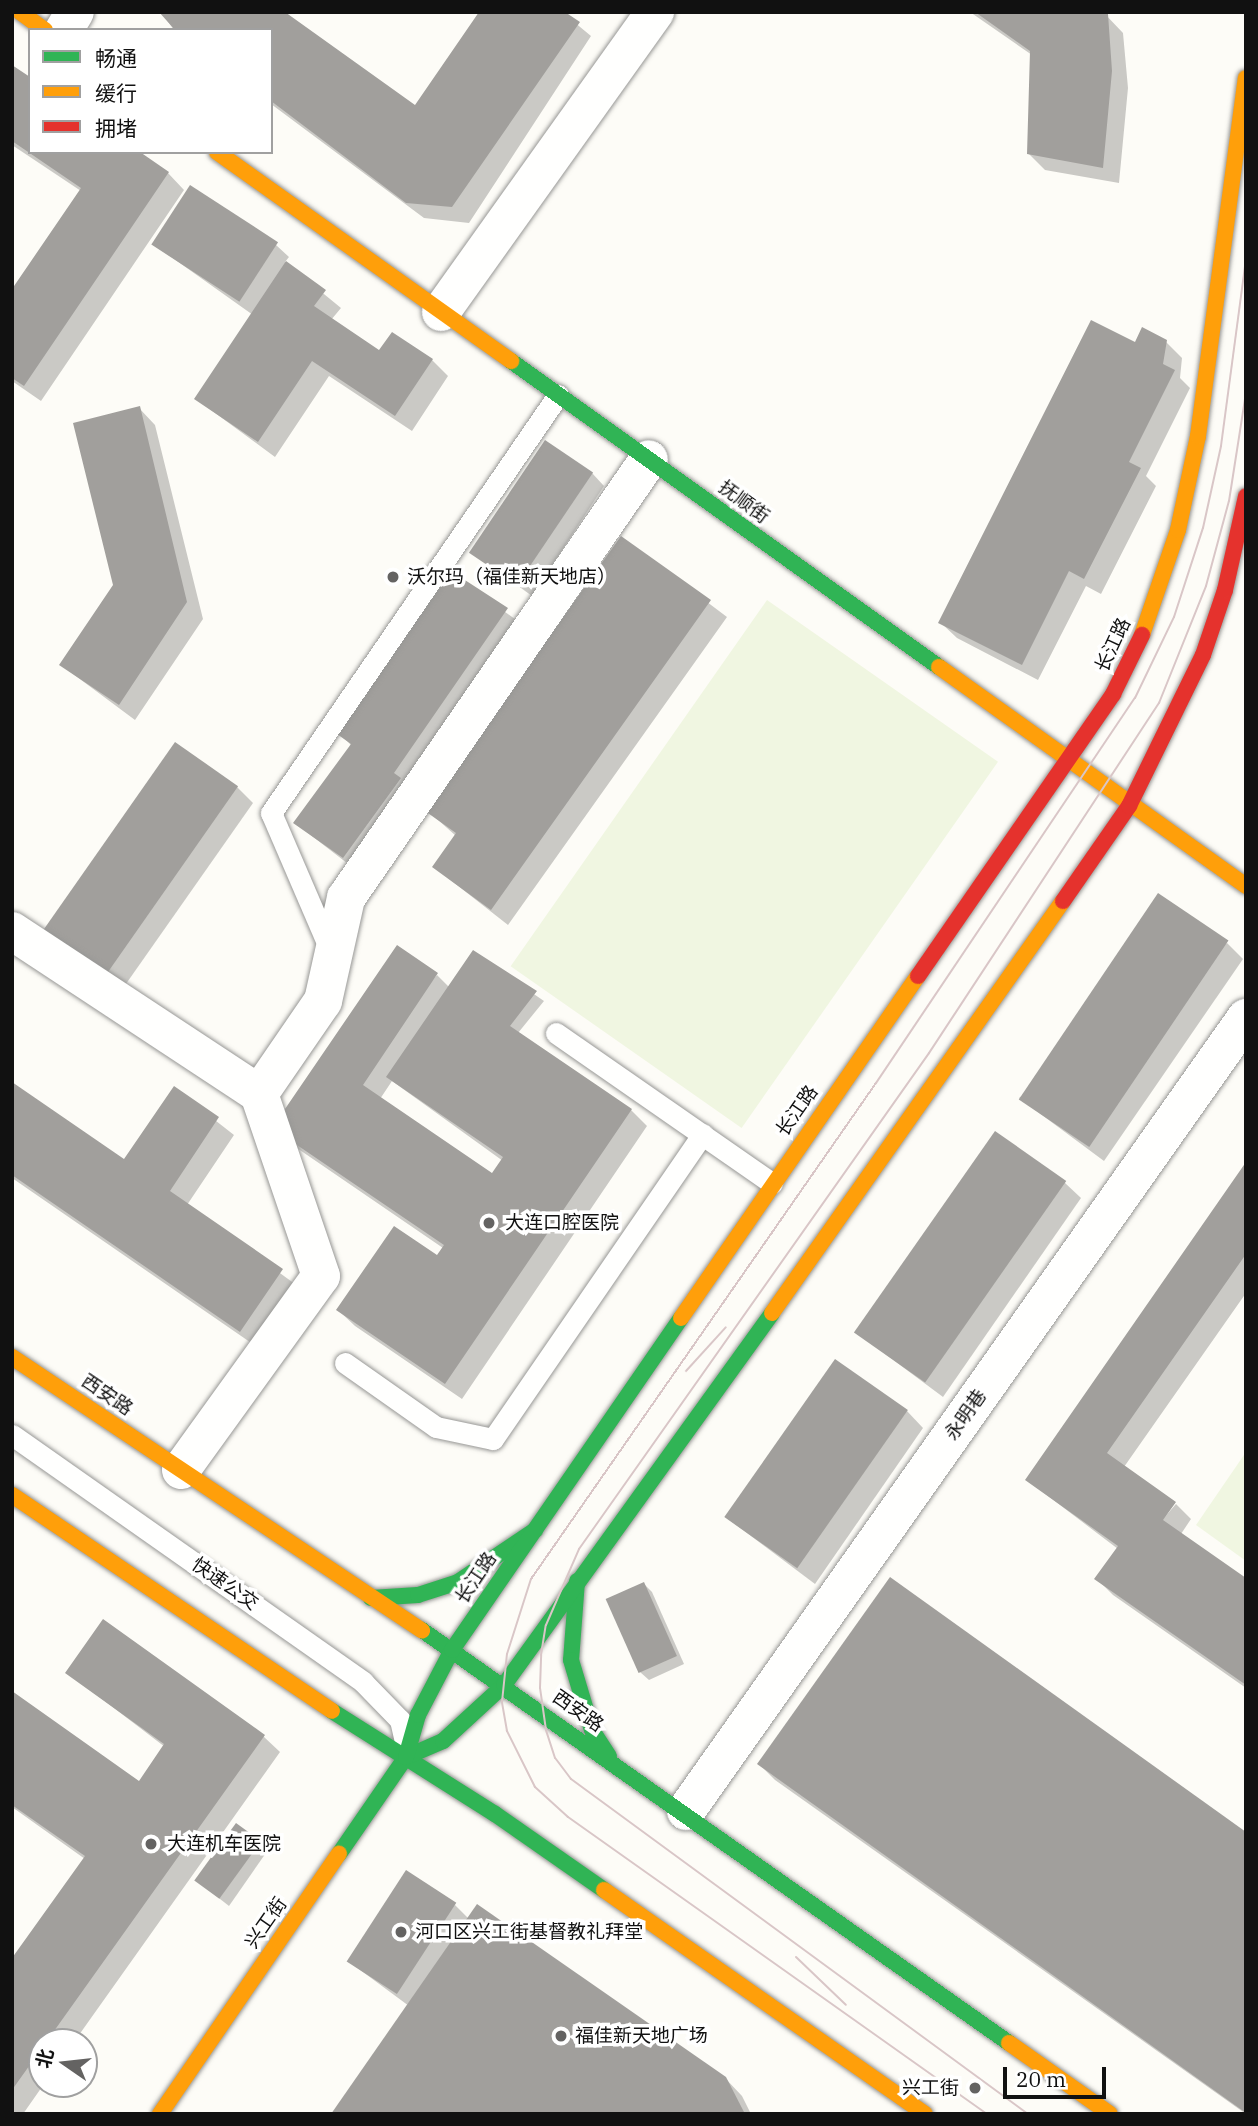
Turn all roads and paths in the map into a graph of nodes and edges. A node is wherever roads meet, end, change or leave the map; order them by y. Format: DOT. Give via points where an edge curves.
graph roads {
  1 [pos="20,12"];
  2 [pos="75,12"];
  3 [pos="656,12"];
  4 [pos="42,28"];
  5 [pos="65,28"];
  6 [pos="1246,78"];
  7 [pos="219,154"];
  8 [pos="441,312"];
  9 [pos="558,395"];
  10 [pos="649,459"];
  11 [pos="1246,496"];
  12 [pos="1067,760"];
  13 [pos="1129,806"];
  14 [pos="1246,887"];
  15 [pos="12,931"];
  16 [pos="333,957"];
  17 [pos="1246,1018"];
  18 [pos="556,1033"];
  19 [pos="259,1094"];
  20 [pos="703,1133"];
  21 [pos="772,1183"];
  22 [pos="12,1357"];
  23 [pos="345,1363"];
  24 [pos="12,1435"];
  25 [pos="181,1470"];
  26 [pos="12,1495"];
  27 [pos="535,1530"];
  28 [pos="577,1581"];
  29 [pos="370,1598"];
  30 [pos="452,1650"];
  31 [pos="363,1682"];
  32 [pos="504,1685"];
  33 [pos="481,1708"];
  34 [pos="418,1715"];
  35 [pos="406,1757"];
  36 [pos="612,1760"];
  37 [pos="686,1811"];
  38 [pos="160,2114"];
  39 [pos="925,2114"];
  40 [pos="1110,2114"];
  1 -- 4 [label="main road"];
  2 -- 5 [label="street"];
  3 -- 8 [label="street"];
  6 -- 12 [label="main road, 长江路" via="1198,436 1178,530 1140,641 1113,694"];
  7 -- 8 [label="main road, 抚顺街"];
  8 -- 9 [label="main road, 抚顺街"];
  9 -- 10 [label="main road, 抚顺街"];
  9 -- 16 [label="lane" via="271,813"];
  10 -- 12 [label="main road, 抚顺街"];
  10 -- 16 [label="street" via="346,898"];
  11 -- 13 [label="main road" via="1225,590 1203,655"];
  12 -- 13 [label="main road, 抚顺街"];
  12 -- 21 [label="main road, 长江路"];
  13 -- 14 [label="main road, 抚顺街"];
  13 -- 28 [label="main road" via="808,1263"];
  15 -- 19 [label="street"];
  16 -- 19 [label="street" via="324,1001"];
  17 -- 37 [label="street, 永明巷"];
  18 -- 20 [label="lane"];
  19 -- 25 [label="street" via="321,1276"];
  20 -- 21 [label="lane"];
  20 -- 23 [label="lane" via="493,1439 436,1427"];
  21 -- 27 [label="main road, 长江路"];
  22 -- 25 [label="main road, 西安路"];
  24 -- 31 [label="lane, 快速公交"];
  25 -- 29 [label="main road, 西安路"];
  26 -- 35 [label="main road" via="276,1676"];
  27 -- 29 [label="main road" via="458,1582 418,1595"];
  27 -- 30 [label="main road, 长江路"];
  28 -- 32 [label="main road"];
  28 -- 36 [label="main road" via="570,1660 592,1730"];
  29 -- 30 [label="main road, 西安路"];
  30 -- 32 [label="main road, 西安路"];
  30 -- 34 [label="main road, 长江路"];
  31 -- 34 [label="lane"];
  31 -- 35 [label="lane, 快速公交" via="400,1720"];
  32 -- 33 [label="main road"];
  32 -- 36 [label="main road, 西安路"];
  33 -- 34 [label="lane" via="446,1716"];
  33 -- 35 [label="main road" via="443,1741"];
  34 -- 35 [label="main road, 长江路"];
  35 -- 38 [label="main road, 兴工街"];
  35 -- 39 [label="main road"];
  36 -- 37 [label="main road, 西安路"];
  37 -- 40 [label="main road, 西安路"];
}
